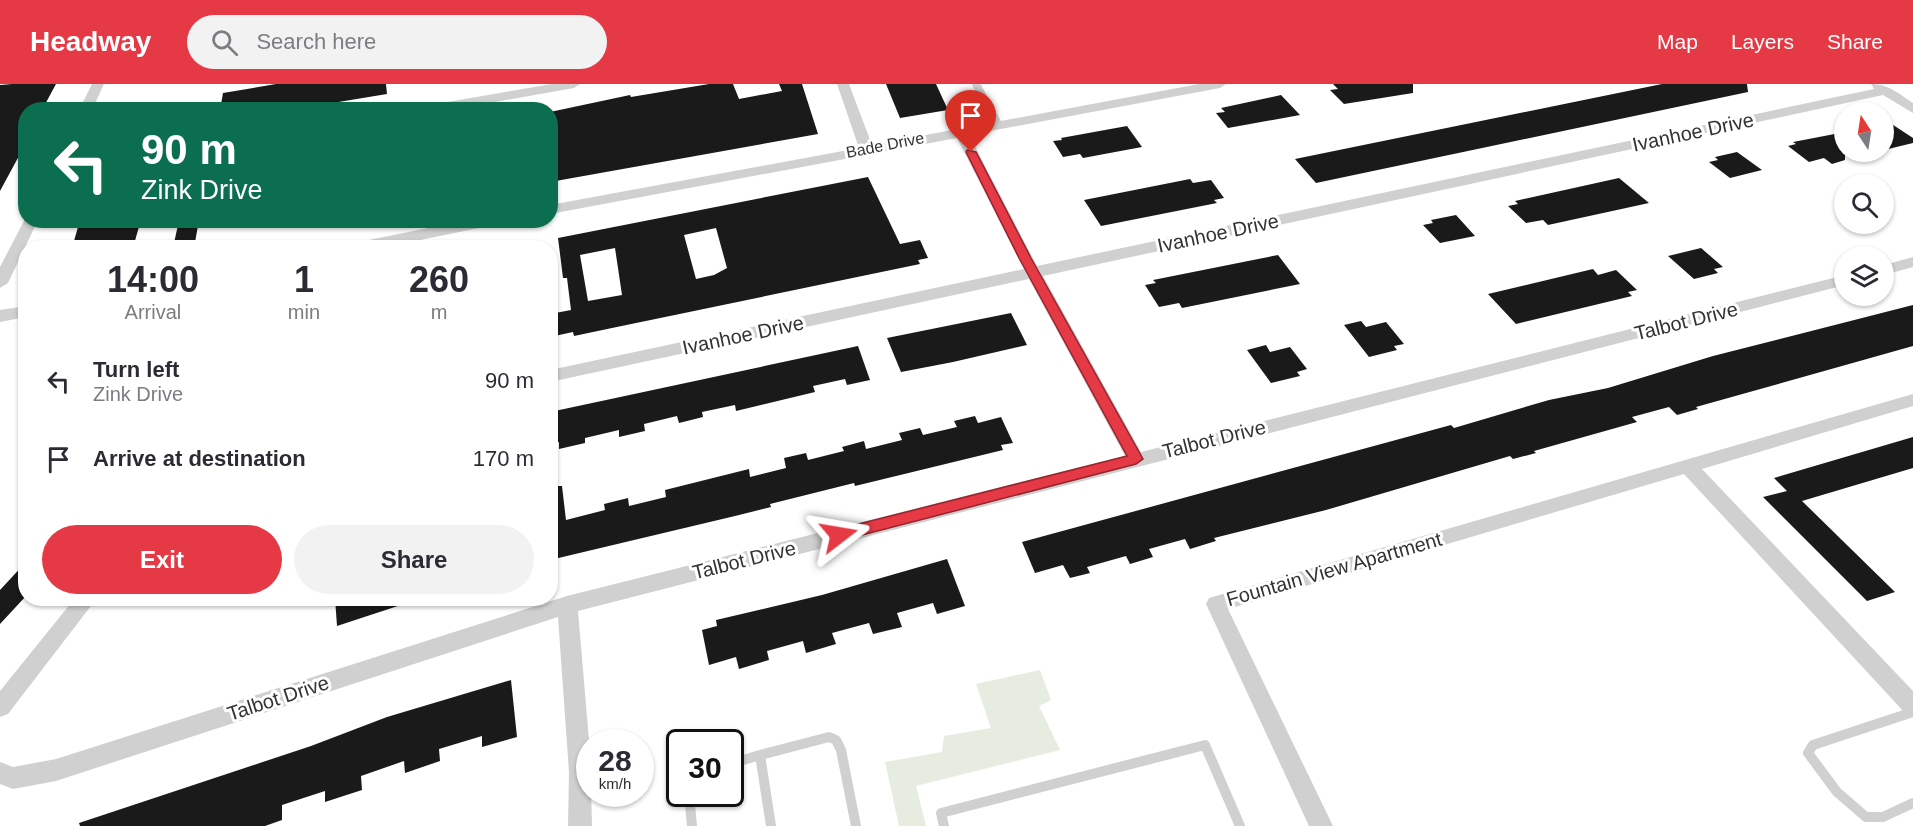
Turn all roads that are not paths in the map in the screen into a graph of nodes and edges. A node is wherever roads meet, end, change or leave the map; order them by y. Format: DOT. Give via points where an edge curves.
graph roads {
  1 [pos="98,84"];
  2 [pos="574,84"];
  3 [pos="843,84"];
  4 [pos="976,84"];
  5 [pos="1220,84"];
  6 [pos="1881,87"];
  7 [pos="89,102"];
  8 [pos="470,102"];
  9 [pos="1913,109"];
  10 [pos="998,124"];
  11 [pos="960,131"];
  12 [pos="866,149"];
  13 [pos="558,208"];
  14 [pos="454,228"];
  15 [pos="394,240"];
  16 [pos="18,246"];
  17 [pos="1913,262"];
  18 [pos="1894,267"];
  19 [pos="1034,273"];
  20 [pos="0,283"];
  21 [pos="1834,283"];
  22 [pos="18,313"];
  23 [pos="0,316"];
  24 [pos="558,374"];
  25 [pos="1913,400"];
  26 [pos="1136,459"];
  27 [pos="1687,465"];
  28 [pos="567,605"];
  29 [pos="81,606"];
  30 [pos="1913,706"];
  31 [pos="0,707"];
  32 [pos="1913,712"];
  33 [pos="760,755"];
  34 [pos="744,760"];
  35 [pos="4,779"];
  36 [pos="1913,804"];
  37 [pos="690,807"];
  38 [pos="580,826"];
  39 [pos="692,826"];
  40 [pos="771,826"];
  41 [pos="856,826"];
  42 [pos="944,826"];
  43 [pos="1240,826"];
  44 [pos="1321,826"];
  1 -- 7 [label="street"];
  2 -- 8 [label="street"];
  3 -- 12 [label="street"];
  4 -- 10 [label="lane"];
  5 -- 10 [label="street, Bade Drive"];
  6 -- 9 [label="street"];
  6 -- 19 [label="street, Ivanhoe Drive"];
  10 -- 11 [label="street, Bade Drive"];
  11 -- 12 [label="street, Bade Drive"];
  11 -- 19 [label="street"];
  12 -- 13 [label="street, Bade Drive"];
  14 -- 15 [label="street"];
  16 -- 20 [label="street"];
  17 -- 18 [label="street"];
  19 -- 24 [label="street, Ivanhoe Drive"];
  19 -- 26 [label="street"];
  21 -- 26 [label="street, Talbot Drive"];
  22 -- 23 [label="street"];
  25 -- 27 [label="street, Fountain View Apartment"];
  26 -- 28 [label="street, Talbot Drive"];
  27 -- 30 [label="street"];
  27 -- 44 [label="street, Fountain View Apartment" via="1216,604"];
  28 -- 35 [label="street, Talbot Drive" via="56,770"];
  28 -- 38 [label="street" via="580,772"];
  29 -- 31 [label="street"];
  32 -- 36 [label="lane" via="1813,745 1808,753 1854,811 1865,818 1874,819"];
  33 -- 34 [label="lane"];
  33 -- 40 [label="lane"];
  33 -- 41 [label="lane" via="829,737 836,740"];
  37 -- 39 [label="lane"];
  42 -- 43 [label="lane" via="941,813 1205,745"];
}
